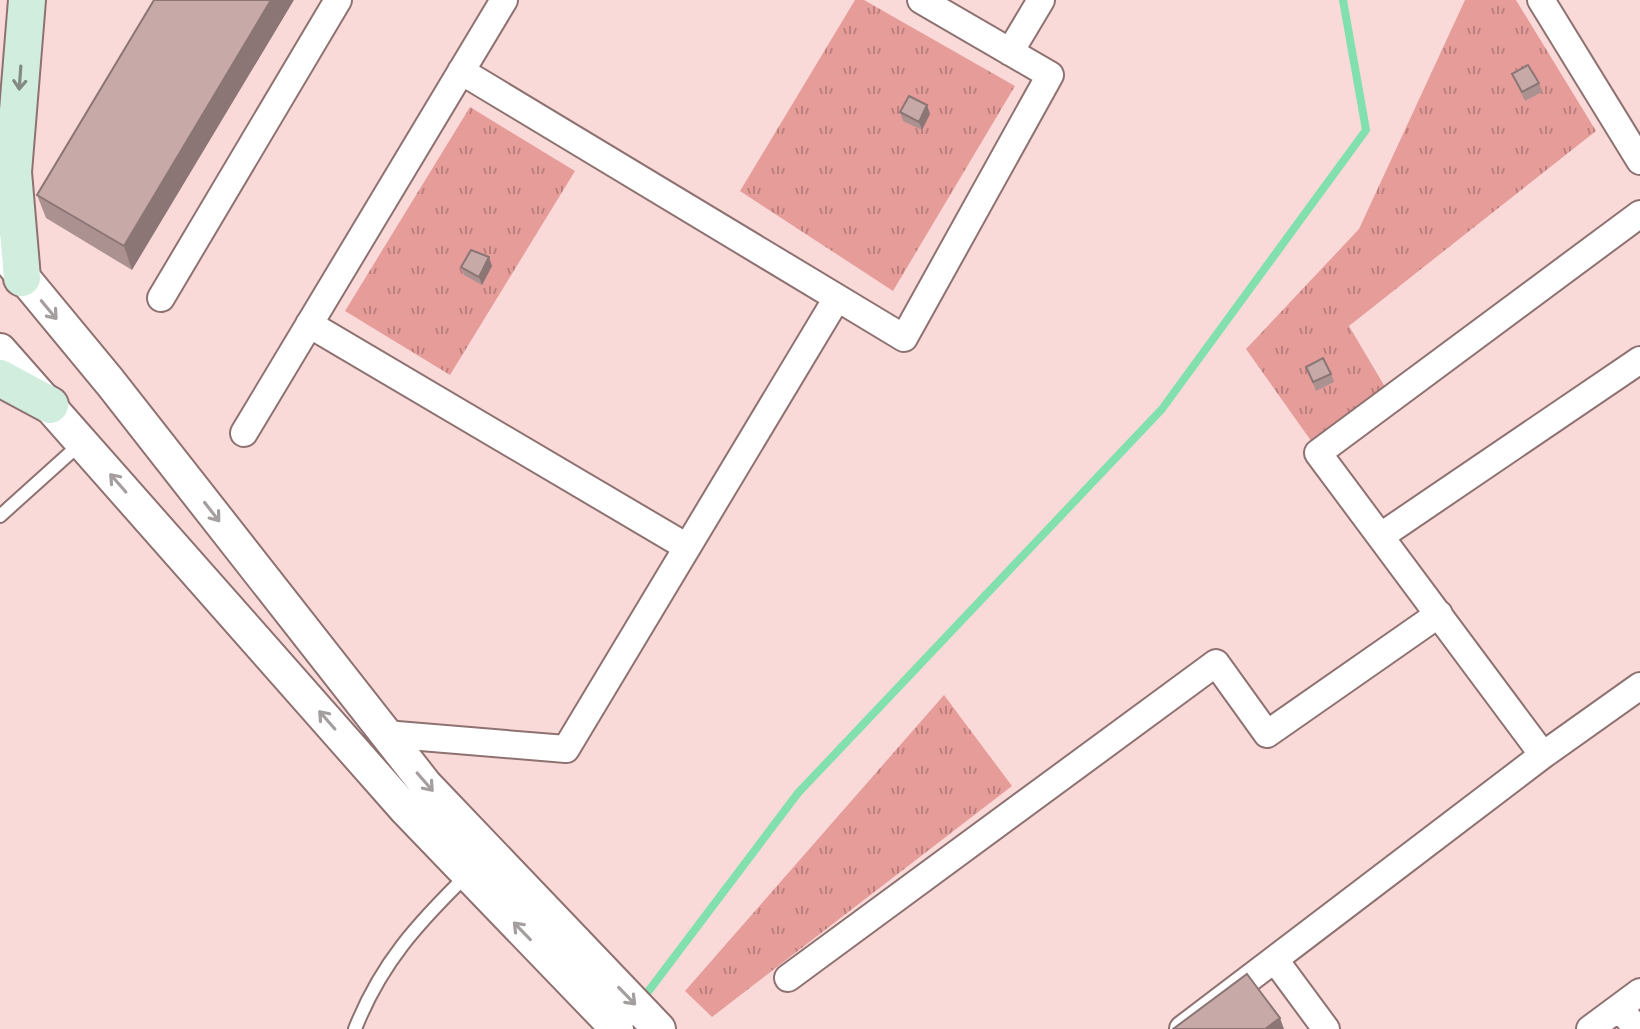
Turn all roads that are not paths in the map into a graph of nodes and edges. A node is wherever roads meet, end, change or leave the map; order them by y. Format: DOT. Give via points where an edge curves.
graph roads {
  1 [pos="27,0"];
  2 [pos="338,0"];
  3 [pos="504,0"];
  4 [pos="921,0"];
  5 [pos="1041,0"];
  6 [pos="1541,0"];
  7 [pos="1010,52"];
  8 [pos="461,71"];
  9 [pos="1640,161"];
  10 [pos="1640,214"];
  11 [pos="0,249"];
  12 [pos="22,278"];
  13 [pos="161,298"];
  14 [pos="837,298"];
  15 [pos="309,324"];
  16 [pos="0,350"];
  17 [pos="1640,360"];
  18 [pos="0,378"];
  19 [pos="50,405"];
  20 [pos="244,433"];
  21 [pos="83,442"];
  22 [pos="0,516"];
  23 [pos="1381,536"];
  24 [pos="687,547"];
  25 [pos="1439,614"];
  26 [pos="1640,686"];
  27 [pos="385,734"];
  28 [pos="1543,755"];
  29 [pos="468,874"];
  30 [pos="1275,960"];
  31 [pos="586,975"];
  32 [pos="788,978"];
  33 [pos="1630,1000"];
  34 [pos="355,1029"];
  35 [pos="617,1029"];
  36 [pos="659,1029"];
  37 [pos="1183,1029"];
  38 [pos="1326,1029"];
  39 [pos="1590,1029"];
  40 [pos="1636,1029"];
  1 -- 12 [label="main road, one-way" via="13,172"];
  2 -- 13 [label="street"];
  3 -- 8 [label="street"];
  4 -- 7 [label="street"];
  5 -- 7 [label="street"];
  6 -- 9 [label="street"];
  7 -- 14 [label="street" via="1050,75 904,338"];
  8 -- 14 [label="street"];
  8 -- 15 [label="street"];
  10 -- 23 [label="street" via="1318,453"];
  11 -- 12 [label="street"];
  12 -- 27 [label="street, one-way" via="110,382"];
  14 -- 24 [label="street"];
  15 -- 20 [label="street"];
  15 -- 24 [label="street"];
  16 -- 19 [label="street"];
  17 -- 23 [label="street"];
  18 -- 19 [label="main road"];
  19 -- 21 [label="street"];
  21 -- 22 [label="lane"];
  29 -- 21 [label="street, one-way"];
  23 -- 25 [label="street"];
  24 -- 27 [label="street" via="566,749"];
  25 -- 28 [label="street"];
  25 -- 32 [label="street" via="1267,734 1216,663"];
  26 -- 28 [label="street"];
  27 -- 31 [label="street, one-way"];
  28 -- 30 [label="street"];
  31 -- 29 [label="street, one-way"];
  29 -- 34 [label="lane" via="383,967"];
  30 -- 37 [label="street"];
  30 -- 38 [label="street"];
  31 -- 35 [label="street"];
  31 -- 36 [label="street, one-way"];
  33 -- 39 [label="street"];
  33 -- 40 [label="street"];
}
